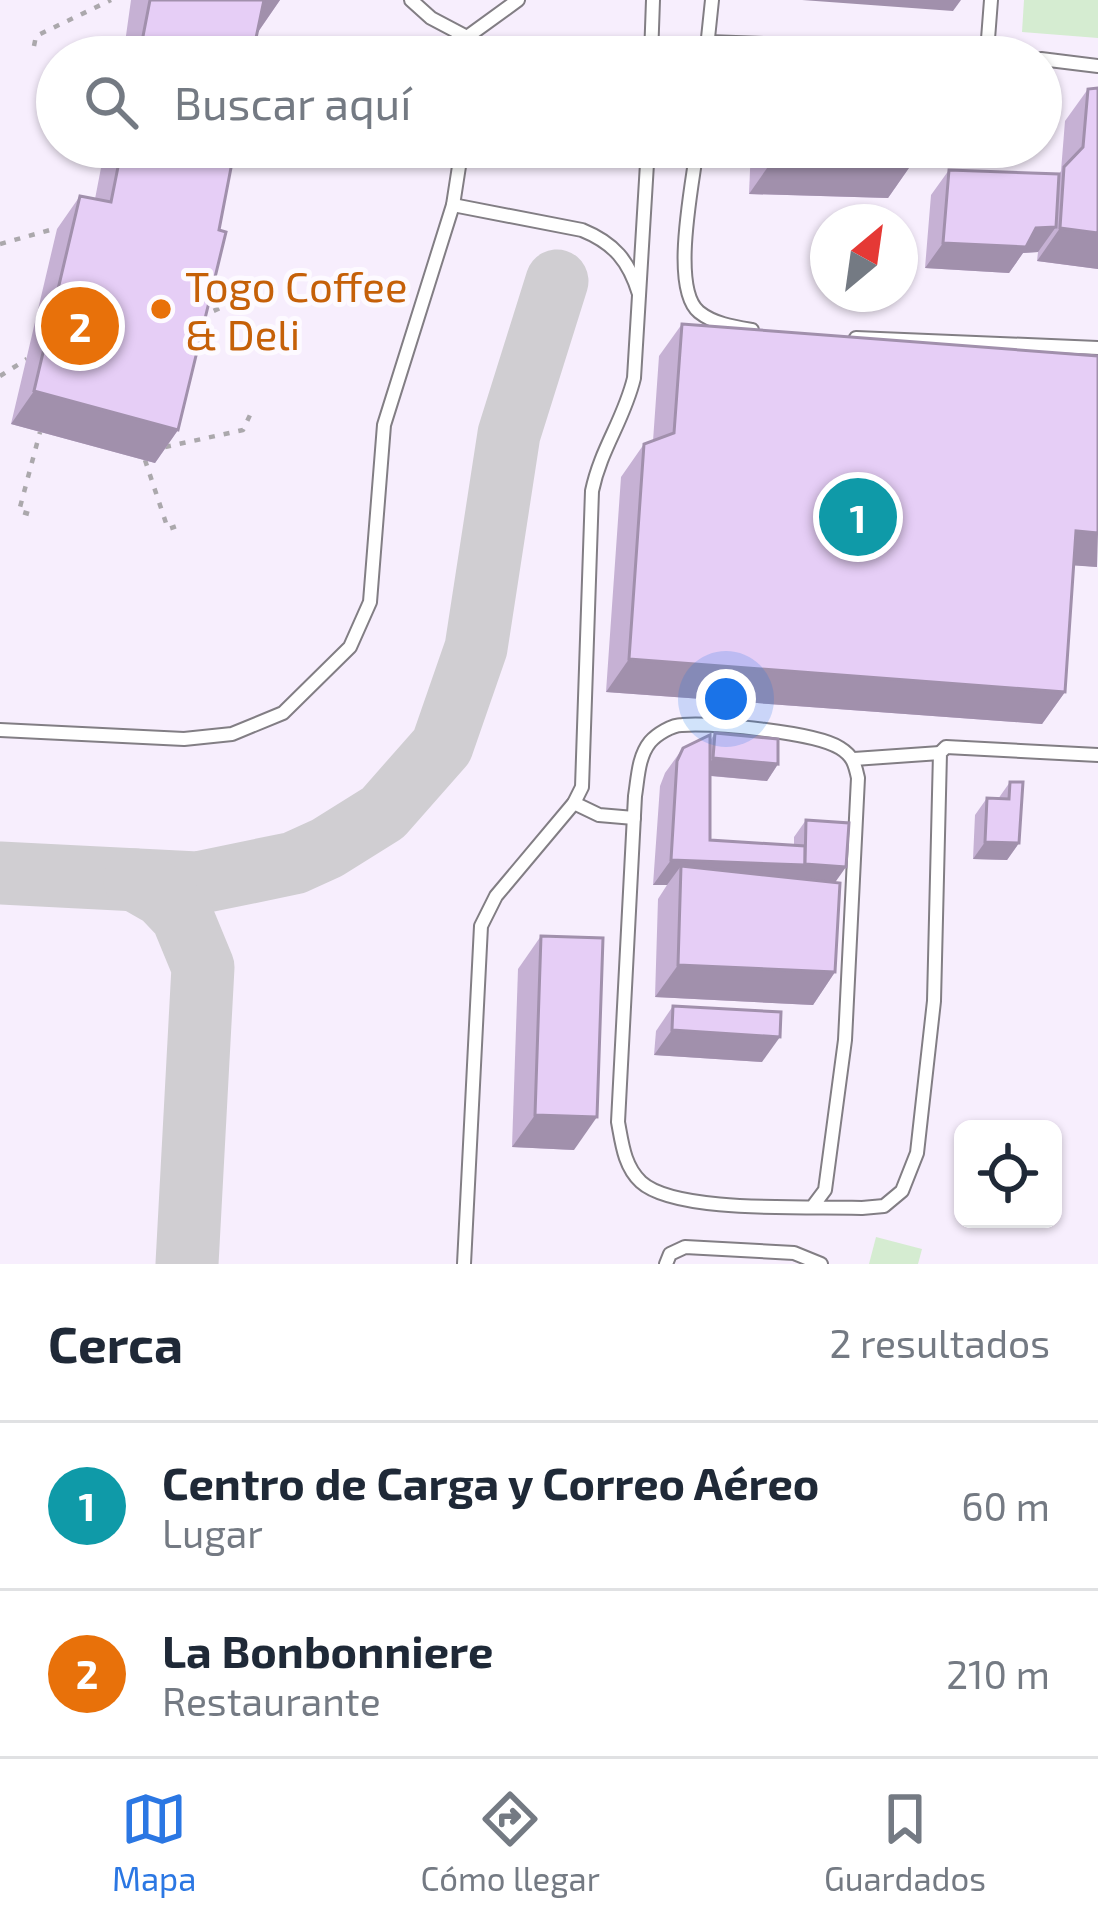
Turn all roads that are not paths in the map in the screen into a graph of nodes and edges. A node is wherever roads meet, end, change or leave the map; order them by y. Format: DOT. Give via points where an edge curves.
graph roads {
  1 [pos="411,0"];
  2 [pos="518,0"];
  3 [pos="653,0"];
  4 [pos="712,0"];
  5 [pos="991,0"];
  6 [pos="465,36"];
  7 [pos="468,36"];
  8 [pos="652,36"];
  9 [pos="708,36"];
  10 [pos="988,36"];
  11 [pos="1062,62"];
  12 [pos="1098,66"];
  13 [pos="459,168"];
  14 [pos="647,168"];
  15 [pos="695,168"];
  16 [pos="453,205"];
  17 [pos="642,302"];
  18 [pos="771,332"];
  19 [pos="837,337"];
  20 [pos="1098,348"];
  21 [pos="0,730"];
  22 [pos="940,753"];
  23 [pos="1098,755"];
  24 [pos="854,759"];
  25 [pos="574,803"];
  26 [pos="634,818"];
  27 [pos="813,1206"];
  28 [pos="464,1264"];
  29 [pos="666,1264"];
  30 [pos="820,1264"];
  1 -- 6 [label="lane"];
  2 -- 7 [label="lane"];
  3 -- 8 [label="lane"];
  4 -- 9 [label="lane"];
  5 -- 10 [label="lane"];
  11 -- 12 [label="lane"];
  13 -- 16 [label="lane"];
  14 -- 17 [label="lane"];
  15 -- 18 [label="lane" via="688,297 721,324"];
  16 -- 17 [label="lane" via="601,238 626,262"];
  16 -- 21 [label="lane" via="384,425 370,602 350,646 283,713 232,734 184,740"];
  17 -- 25 [label="lane" via="626,412 599,454 592,490 582,787"];
  19 -- 20 [label="lane"];
  22 -- 23 [label="lane" via="946,747"];
  22 -- 24 [label="lane"];
  22 -- 27 [label="lane" via="934,1001 917,1153 902,1190 884,1206"];
  24 -- 26 [label="lane" via="816,737 678,724 650,741 640,760"];
  24 -- 27 [label="lane" via="845,1040 825,1190"];
  25 -- 26 [label="lane"];
  25 -- 28 [label="lane" via="496,896 481,926"];
  26 -- 27 [label="lane" via="618,1122 624,1155 638,1179 678,1200"];
  29 -- 30 [label="lane" via="685,1247 794,1253"];
}
